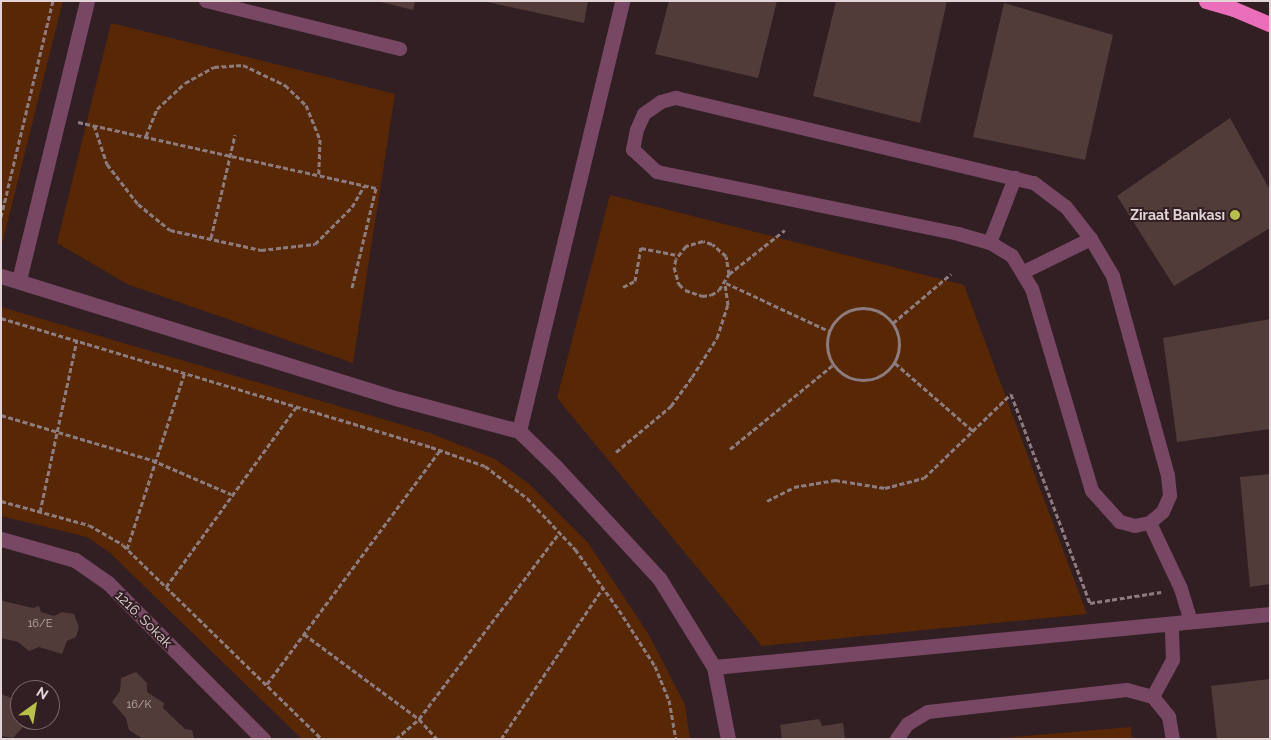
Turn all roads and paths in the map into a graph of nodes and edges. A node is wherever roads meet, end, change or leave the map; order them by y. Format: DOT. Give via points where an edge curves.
graph roads {
  1 [pos="53,1"];
  2 [pos="87,1"];
  3 [pos="206,1"];
  4 [pos="622,1"];
  5 [pos="1206,1"];
  6 [pos="1270,24"];
  7 [pos="400,49"];
  8 [pos="58,118"];
  9 [pos="94,124"];
  10 [pos="235,135"];
  11 [pos="146,136"];
  12 [pos="230,155"];
  13 [pos="319,176"];
  14 [pos="1014,178"];
  15 [pos="364,186"];
  16 [pos="1,217"];
  17 [pos="785,230"];
  18 [pos="211,238"];
  19 [pos="1091,239"];
  20 [pos="990,243"];
  21 [pos="678,255"];
  22 [pos="1024,272"];
  23 [pos="728,274"];
  24 [pos="951,274"];
  25 [pos="1,276"];
  26 [pos="19,280"];
  27 [pos="725,283"];
  28 [pos="623,287"];
  29 [pos="352,288"];
  30 [pos="1,318"];
  31 [pos="893,323"];
  32 [pos="829,331"];
  33 [pos="77,340"];
  34 [pos="895,362"];
  35 [pos="833,365"];
  36 [pos="185,372"];
  37 [pos="297,406"];
  38 [pos="1,415"];
  39 [pos="57,431"];
  40 [pos="973,431"];
  41 [pos="519,432"];
  42 [pos="730,449"];
  43 [pos="440,450"];
  44 [pos="616,452"];
  45 [pos="158,462"];
  46 [pos="231,494"];
  47 [pos="768,501"];
  48 [pos="1,502"];
  49 [pos="40,512"];
  50 [pos="1150,523"];
  51 [pos="559,533"];
  52 [pos="1,539"];
  53 [pos="127,549"];
  54 [pos="166,587"];
  55 [pos="603,588"];
  56 [pos="1181,589"];
  57 [pos="1270,614"];
  58 [pos="1191,622"];
  59 [pos="1172,624"];
  60 [pos="304,634"];
  61 [pos="714,667"];
  62 [pos="266,684"];
  63 [pos="1154,697"];
  64 [pos="419,719"];
  65 [pos="263,739"];
  66 [pos="322,739"];
  67 [pos="396,739"];
  68 [pos="437,739"];
  69 [pos="501,739"];
  70 [pos="676,739"];
  71 [pos="728,739"];
  72 [pos="897,739"];
  73 [pos="1173,739"];
  1 -- 16 [label="path"];
  2 -- 8 [label="street"];
  3 -- 7 [label="lane"];
  4 -- 41 [label="street"];
  5 -- 6 [label="highway" via="1234,8"];
  8 -- 9 [label="path"];
  8 -- 26 [label="street"];
  9 -- 11 [label="path"];
  9 -- 18 [label="path" via="107,164 138,204 170,230"];
  10 -- 12 [label="path"];
  11 -- 12 [label="path"];
  11 -- 13 [label="path" via="157,109 185,83 214,66 243,65 285,85 306,105 320,139"];
  12 -- 13 [label="path"];
  12 -- 18 [label="path"];
  13 -- 15 [label="path"];
  14 -- 19 [label="lane" via="1034,183 1066,207"];
  14 -- 20 [label="lane"];
  14 -- 20 [label="lane" via="676,98 661,102 644,114 637,130 633,150 656,172"];
  15 -- 18 [label="path" via="352,207 315,244 261,250"];
  15 -- 29 [label="path" via="376,188"];
  17 -- 23 [label="path"];
  19 -- 22 [label="lane"];
  19 -- 50 [label="lane" via="1113,276 1168,476 1170,496 1163,512"];
  20 -- 22 [label="lane" via="1012,256"];
  21 -- 23 [label="path" via="694,242 712,244 726,256"];
  21 -- 27 [label="path" via="675,276 684,290 693,295 711,294"];
  21 -- 28 [label="path" via="641,248 635,281"];
  22 -- 50 [label="lane" via="1092,491 1120,522 1135,526"];
  23 -- 27 [label="path"];
  24 -- 31 [label="path"];
  25 -- 26 [label="street"];
  26 -- 41 [label="street" via="399,399"];
  27 -- 32 [label="path"];
  27 -- 44 [label="path" via="728,305 717,338 692,377 671,406"];
  30 -- 33 [label="path"];
  31 -- 32 [label="path" via="879,311 855,308 840,316"];
  31 -- 34 [label="path" via="900,339"];
  32 -- 35 [label="path" via="828,354"];
  33 -- 36 [label="path"];
  33 -- 39 [label="path"];
  34 -- 35 [label="path" via="877,378 865,381 842,374"];
  34 -- 40 [label="path"];
  35 -- 42 [label="path"];
  36 -- 37 [label="path"];
  36 -- 45 [label="path"];
  37 -- 43 [label="path"];
  37 -- 46 [label="path"];
  38 -- 39 [label="path"];
  39 -- 45 [label="path"];
  39 -- 49 [label="path"];
  40 -- 47 [label="path" via="924,478 886,488 835,480 794,487"];
  40 -- 56 [label="path" via="1011,394 1090,603"];
  41 -- 61 [label="street" via="557,468 659,578"];
  43 -- 51 [label="path" via="485,466 526,498"];
  43 -- 60 [label="path"];
  45 -- 46 [label="path"];
  45 -- 53 [label="path"];
  46 -- 54 [label="path"];
  48 -- 49 [label="path"];
  49 -- 53 [label="path" via="89,525"];
  50 -- 56 [label="lane"];
  51 -- 55 [label="path"];
  51 -- 64 [label="path"];
  52 -- 65 [label="street, 1216. Sokak" via="75,560 108,583"];
  53 -- 54 [label="path"];
  54 -- 62 [label="path"];
  55 -- 69 [label="path"];
  55 -- 70 [label="path" via="655,666 669,700"];
  56 -- 58 [label="lane"];
  57 -- 58 [label="street"];
  58 -- 59 [label="street"];
  59 -- 61 [label="street"];
  59 -- 63 [label="lane" via="1173,660"];
  60 -- 62 [label="path"];
  60 -- 64 [label="path"];
  61 -- 71 [label="street"];
  62 -- 66 [label="path"];
  63 -- 72 [label="lane" via="1127,690 928,712 908,724"];
  63 -- 73 [label="lane" via="1169,717"];
  64 -- 67 [label="path"];
  64 -- 68 [label="path"];
}
